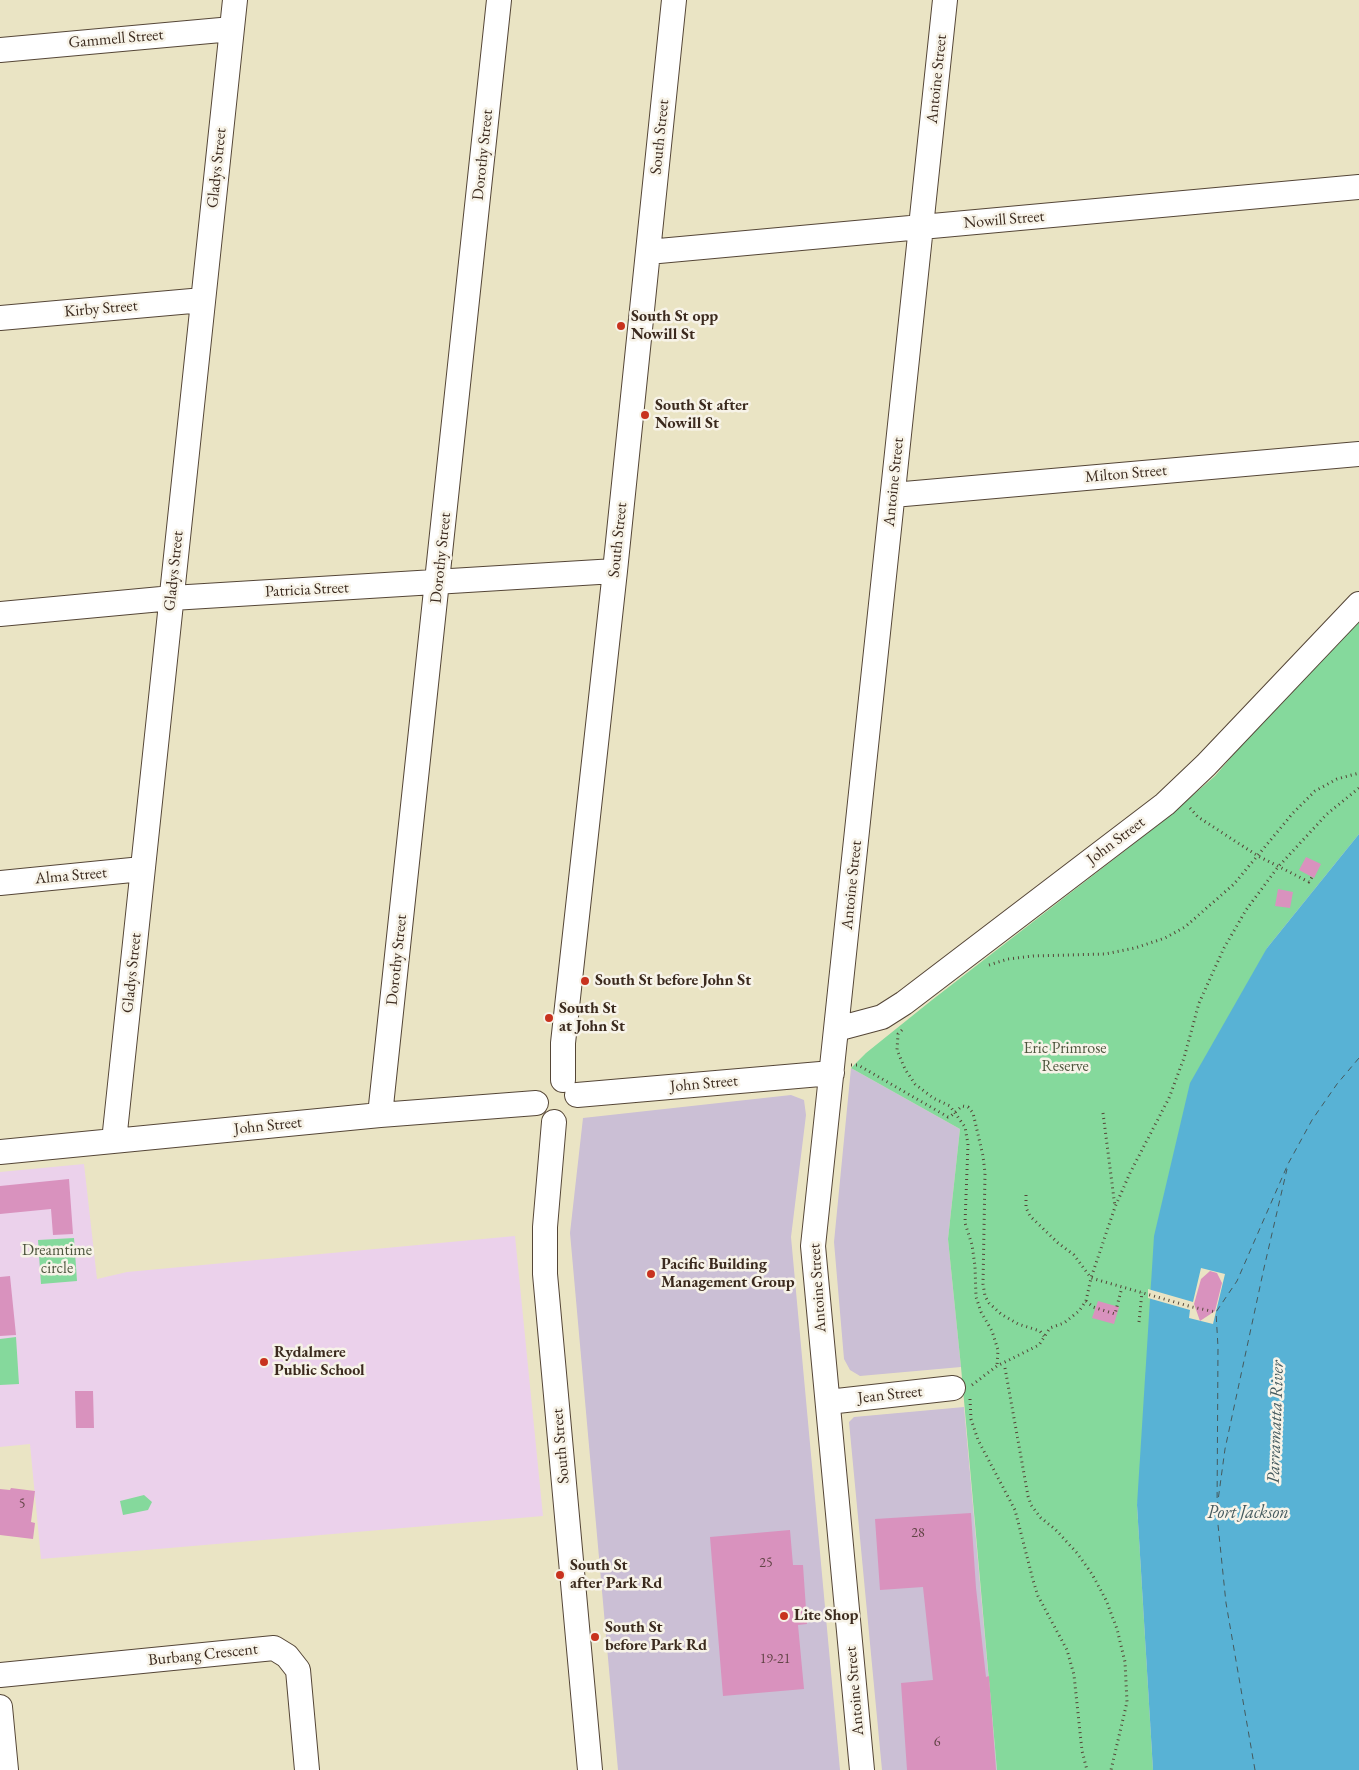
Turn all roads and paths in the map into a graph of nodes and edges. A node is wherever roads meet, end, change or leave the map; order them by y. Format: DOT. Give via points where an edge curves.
graph roads {
  1 [pos="235,0"];
  2 [pos="500,0"];
  3 [pos="674,0"];
  4 [pos="945,0"];
  5 [pos="232,29"];
  6 [pos="0,50"];
  7 [pos="1359,187"];
  8 [pos="922,227"];
  9 [pos="648,252"];
  10 [pos="203,300"];
  11 [pos="0,318"];
  12 [pos="1359,454"];
  13 [pos="893,495"];
  14 [pos="615,571"];
  15 [pos="438,582"];
  16 [pos="172,598"];
  17 [pos="1359,604"];
  18 [pos="0,614"];
  19 [pos="1359,772"];
  20 [pos="1359,788"];
  21 [pos="1178,793"];
  22 [pos="1258,856"];
  23 [pos="1278,867"];
  24 [pos="142,869"];
  25 [pos="1312,877"];
  26 [pos="0,883"];
  27 [pos="984,968"];
  28 [pos="903,1028"];
  29 [pos="836,1029"];
  30 [pos="840,1070"];
  31 [pos="570,1087"];
  32 [pos="536,1103"];
  33 [pos="955,1112"];
  34 [pos="1103,1113"];
  35 [pos="380,1115"];
  36 [pos="554,1122"];
  37 [pos="114,1141"];
  38 [pos="0,1152"];
  39 [pos="1026,1194"];
  40 [pos="1115,1207"];
  41 [pos="1091,1278"];
  42 [pos="1122,1287"];
  43 [pos="1144,1292"];
  44 [pos="1086,1301"];
  45 [pos="1216,1312"];
  46 [pos="1139,1322"];
  47 [pos="1044,1336"];
  48 [pos="997,1366"];
  49 [pos="1005,1368"];
  50 [pos="953,1388"];
  51 [pos="828,1402"];
  52 [pos="0,1675"];
  53 [pos="0,1707"];
  54 [pos="6,1770"];
  55 [pos="307,1770"];
  56 [pos="590,1770"];
  57 [pos="862,1770"];
  58 [pos="1087,1770"];
  59 [pos="1111,1770"];
  1 -- 5 [label="street, Gladys Street"];
  2 -- 15 [label="street, Dorothy Street"];
  3 -- 9 [label="street, South Street"];
  4 -- 8 [label="street, Antoine Street"];
  5 -- 6 [label="street, Gammell Street"];
  5 -- 10 [label="street, Gladys Street"];
  7 -- 8 [label="street, Nowill Street"];
  8 -- 9 [label="street, Nowill Street"];
  8 -- 13 [label="street, Antoine Street"];
  9 -- 14 [label="street, South Street"];
  10 -- 11 [label="street, Kirby Street"];
  10 -- 16 [label="street, Gladys Street"];
  12 -- 13 [label="street, Milton Street"];
  13 -- 29 [label="street, Antoine Street"];
  14 -- 15 [label="street, Patricia Street"];
  14 -- 31 [label="street, South Street" via="563,1043"];
  15 -- 16 [label="street, Patricia Street"];
  15 -- 35 [label="street, Dorothy Street"];
  16 -- 18 [label="street, Patricia Street"];
  16 -- 24 [label="street, Gladys Street"];
  17 -- 21 [label="street, John Street"];
  19 -- 22 [label="path" via="1315,791"];
  20 -- 23 [label="path" via="1327,814"];
  21 -- 22 [label="path" via="1198,817"];
  21 -- 29 [label="street, John Street" via="904,1003 882,1018"];
  22 -- 23 [label="path"];
  22 -- 27 [label="path" via="1208,908 1165,938 1104,954 1033,956"];
  23 -- 25 [label="path" via="1309,882"];
  23 -- 40 [label="path" via="1246,910 1224,948 1199,1003 1184,1058 1168,1098"];
  24 -- 26 [label="street, Alma Street"];
  24 -- 37 [label="street, Gladys Street"];
  28 -- 33 [label="path" via="898,1034 897,1050 905,1069 916,1084"];
  29 -- 30 [label="street, Antoine Street"];
  30 -- 31 [label="street, John Street"];
  30 -- 33 [label="path" via="858,1065 948,1117"];
  30 -- 51 [label="street, Antoine Street" via="813,1246"];
  31 -- 32 [label="street" via="556,1080 549,1084"];
  31 -- 36 [label="street" via="573,1107"];
  32 -- 35 [label="street, John Street"];
  32 -- 36 [label="street" via="540,1118"];
  33 -- 47 [label="path" via="962,1106 973,1113 983,1156 985,1296 1001,1314 1040,1331"];
  33 -- 48 [label="path" via="965,1128 968,1144 965,1222 972,1245 976,1297 998,1350"];
  34 -- 40 [label="path"];
  35 -- 37 [label="street, John Street"];
  36 -- 56 [label="street, South Street" via="544,1227 545,1274"];
  37 -- 38 [label="street, John Street"];
  39 -- 41 [label="path" via="1026,1208 1030,1216 1074,1255"];
  40 -- 41 [label="path"];
  41 -- 42 [label="path"];
  41 -- 44 [label="path"];
  42 -- 43 [label="path"];
  42 -- 44 [label="path" via="1115,1314 1093,1307"];
  43 -- 45 [label="path"];
  43 -- 46 [label="path"];
  44 -- 47 [label="path" via="1079,1311 1064,1323 1050,1328"];
  47 -- 48 [label="path" via="1039,1345"];
  48 -- 58 [label="path" via="972,1385 971,1419 978,1440 1016,1510 1035,1588 1067,1650 1074,1675"];
  49 -- 59 [label="path" via="1031,1505 1092,1574 1117,1629 1124,1662 1126,1702"];
  50 -- 51 [label="street, Jean Street"];
  51 -- 57 [label="street, Antoine Street"];
  52 -- 55 [label="street, Burbang Crescent" via="274,1648 287,1656 298,1670"];
  53 -- 54 [label="street"];
}
